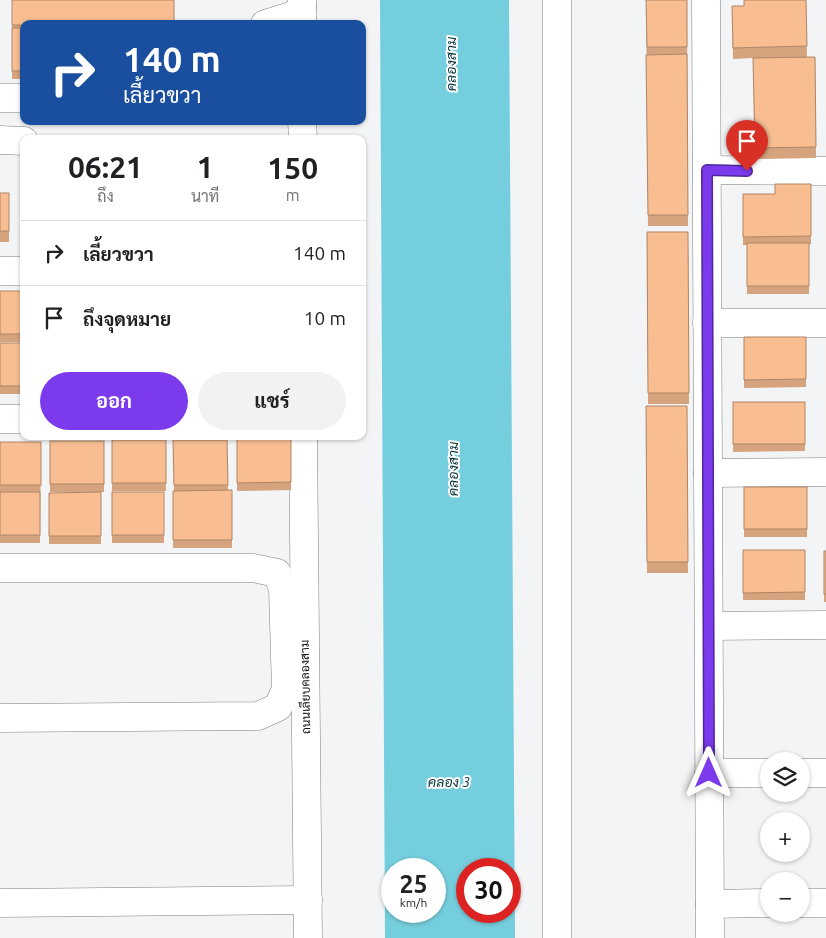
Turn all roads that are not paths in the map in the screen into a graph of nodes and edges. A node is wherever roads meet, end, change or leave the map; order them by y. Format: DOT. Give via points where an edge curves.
graph roads {
  1 [pos="557,0"];
  2 [pos="706,0"];
  3 [pos="302,10"];
  4 [pos="278,20"];
  5 [pos="0,98"];
  6 [pos="20,98"];
  7 [pos="0,140"];
  8 [pos="20,141"];
  9 [pos="707,170"];
  10 [pos="826,171"];
  11 [pos="0,271"];
  12 [pos="20,271"];
  13 [pos="708,323"];
  14 [pos="826,323"];
  15 [pos="20,418"];
  16 [pos="0,419"];
  17 [pos="303,440"];
  18 [pos="826,472"];
  19 [pos="708,473"];
  20 [pos="0,568"];
  21 [pos="826,625"];
  22 [pos="709,626"];
  23 [pos="0,718"];
  24 [pos="709,773"];
  25 [pos="760,773"];
  26 [pos="810,773"];
  27 [pos="826,773"];
  28 [pos="308,900"];
  29 [pos="0,903"];
  30 [pos="760,903"];
  31 [pos="810,903"];
  32 [pos="826,903"];
  33 [pos="710,904"];
  34 [pos="308,938"];
  35 [pos="557,938"];
  36 [pos="710,938"];
  1 -- 35 [label="street"];
  2 -- 9 [label="street"];
  3 -- 4 [label="street"];
  5 -- 6 [label="street"];
  7 -- 8 [label="street"];
  9 -- 10 [label="street"];
  9 -- 13 [label="street"];
  11 -- 12 [label="street"];
  13 -- 14 [label="street"];
  13 -- 19 [label="street"];
  15 -- 16 [label="street"];
  17 -- 28 [label="street, ถนนเลียบคลองสาม"];
  18 -- 19 [label="street"];
  19 -- 22 [label="street"];
  20 -- 23 [label="street" via="253,568 276,573 283,589 286,689 278,707 258,716"];
  21 -- 22 [label="street"];
  22 -- 24 [label="street"];
  24 -- 25 [label="street"];
  24 -- 33 [label="street"];
  26 -- 27 [label="street"];
  28 -- 29 [label="street"];
  28 -- 34 [label="street, ถนนเลียบคลองสาม"];
  30 -- 33 [label="street"];
  31 -- 32 [label="street"];
  33 -- 36 [label="street"];
}
